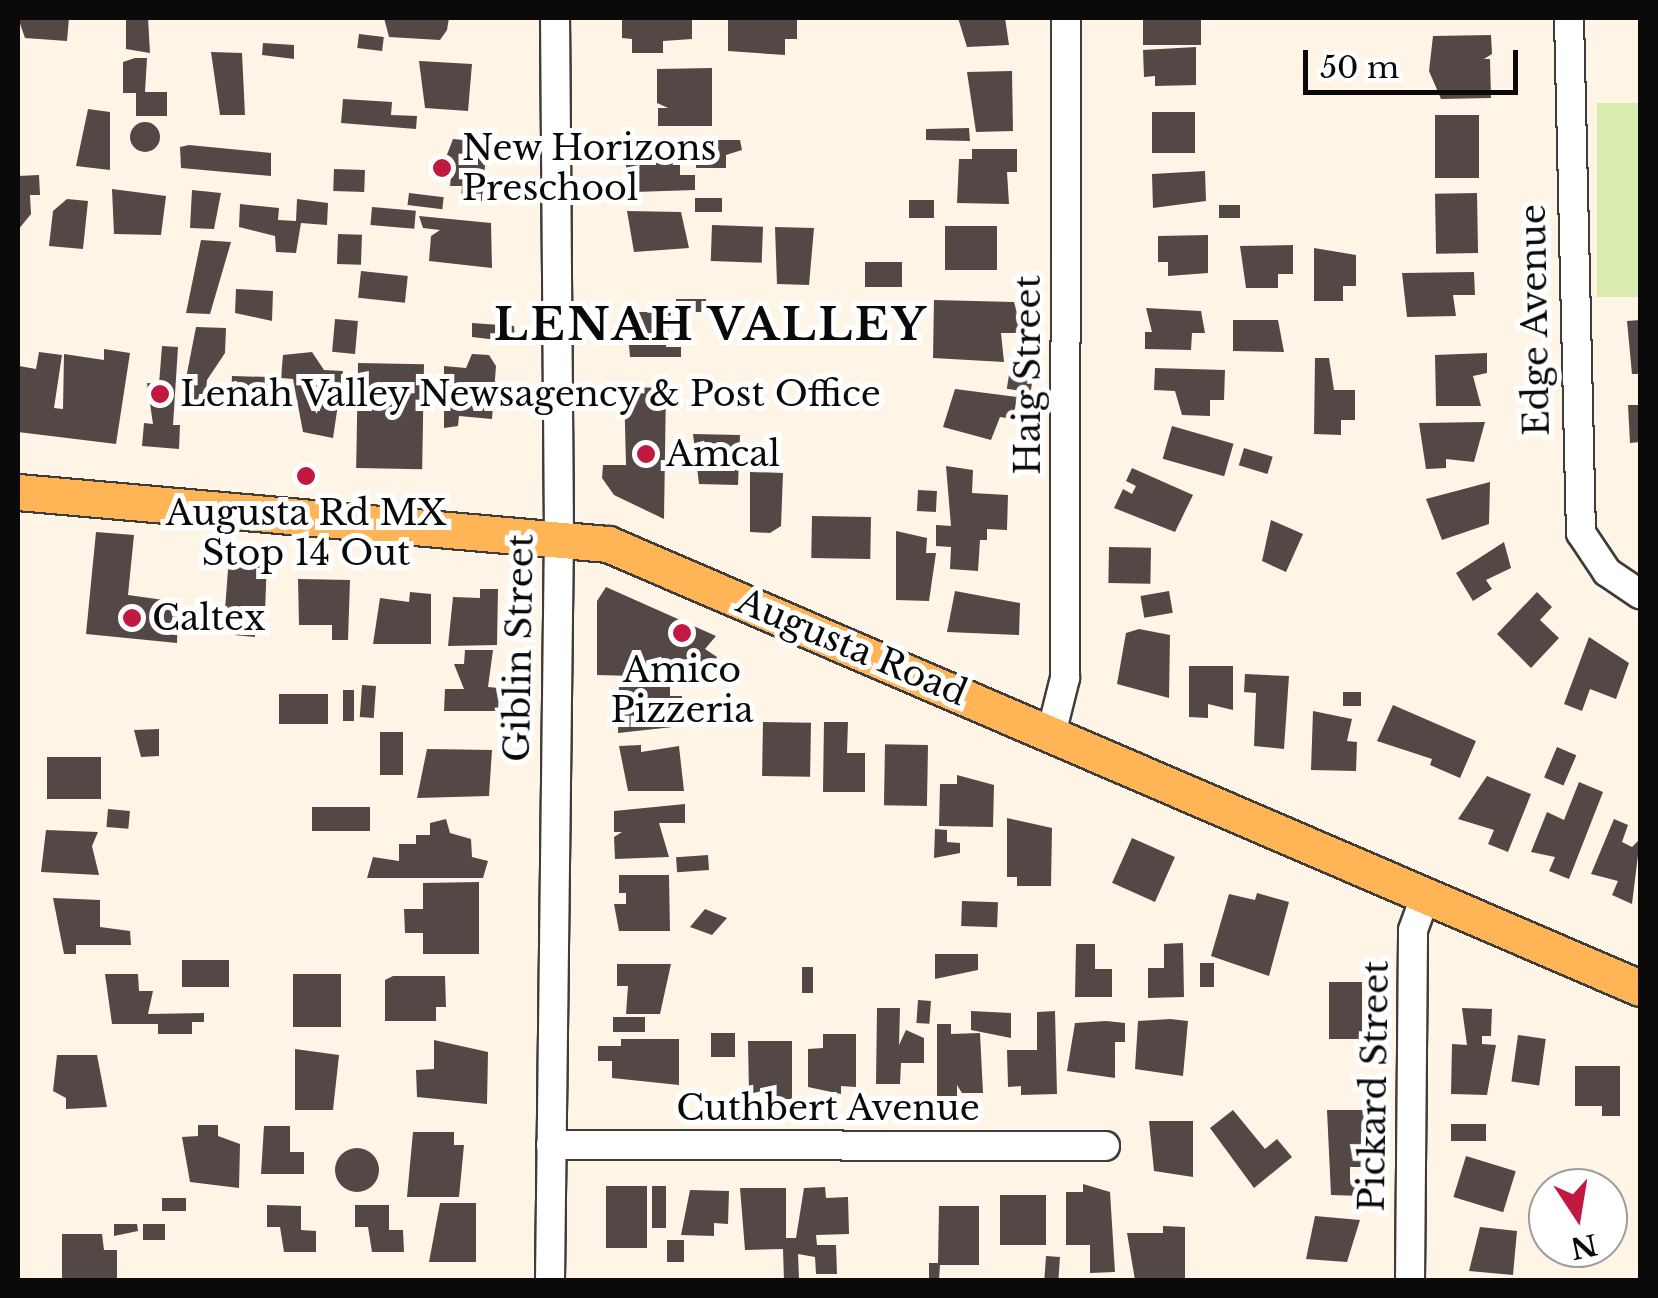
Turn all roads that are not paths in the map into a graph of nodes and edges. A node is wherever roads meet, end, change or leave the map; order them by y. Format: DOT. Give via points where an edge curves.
graph roads {
  1 [pos="554,18"];
  2 [pos="1066,18"];
  3 [pos="1569,18"];
  4 [pos="18,492"];
  5 [pos="559,535"];
  6 [pos="1640,594"];
  7 [pos="1052,730"];
  8 [pos="1426,895"];
  9 [pos="1640,988"];
  10 [pos="552,1144"];
  11 [pos="1105,1146"];
  12 [pos="550,1280"];
  13 [pos="1410,1280"];
  1 -- 5 [label="street, Giblin Street"];
  2 -- 7 [label="street, Haig Street" via="1066,678"];
  3 -- 6 [label="street, Edge Avenue" via="1581,533 1606,572"];
  4 -- 5 [label="main road, Augusta Road"];
  5 -- 7 [label="main road, Augusta Road" via="608,544"];
  5 -- 10 [label="street, Giblin Street"];
  7 -- 8 [label="main road, Augusta Road"];
  8 -- 9 [label="main road, Augusta Road"];
  8 -- 13 [label="street, Pickard Street" via="1413,930"];
  10 -- 11 [label="street, Cuthbert Avenue"];
  10 -- 12 [label="street, Giblin Street"];
}
